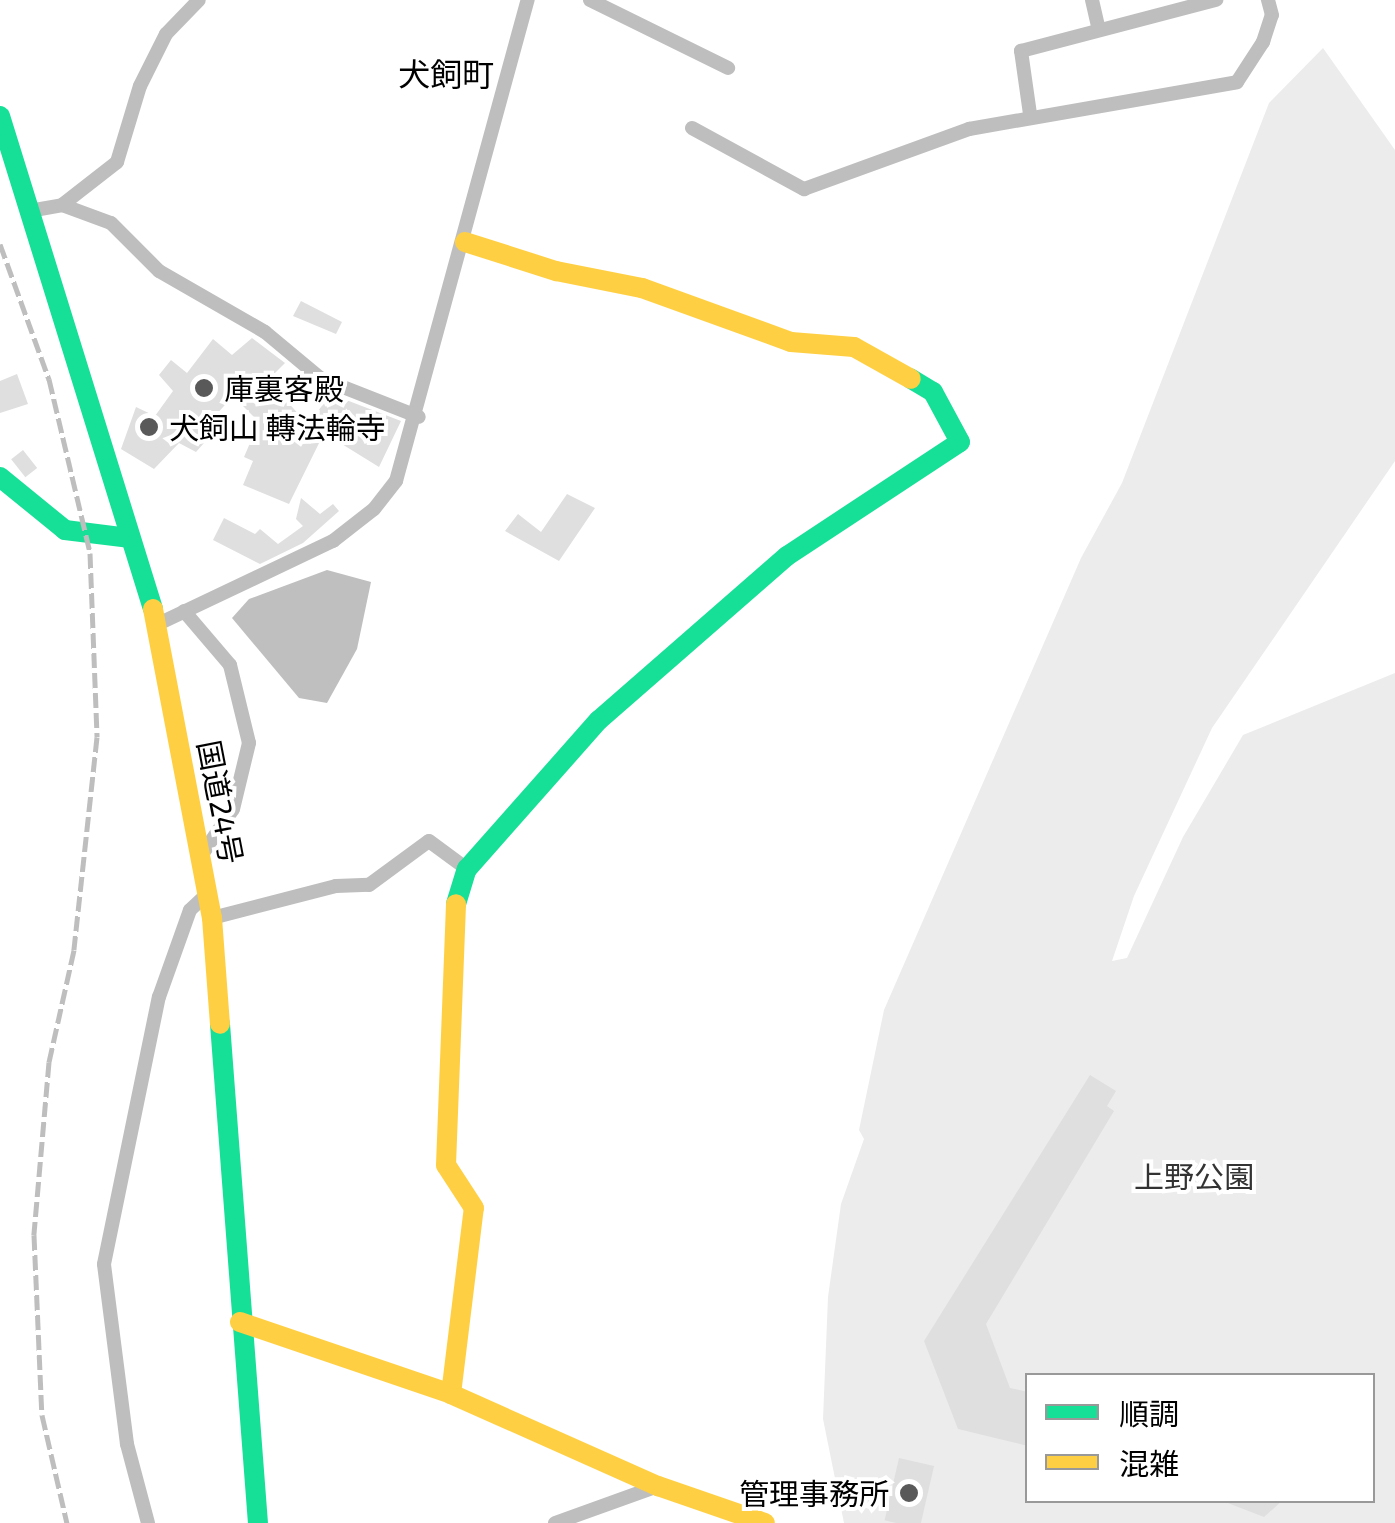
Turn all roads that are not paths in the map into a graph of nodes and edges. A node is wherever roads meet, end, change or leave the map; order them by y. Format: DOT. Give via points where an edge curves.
graph roads {
  1 [pos="199,0"];
  2 [pos="528,0"];
  3 [pos="590,0"];
  4 [pos="1092,0"];
  5 [pos="1216,0"];
  6 [pos="1268,0"];
  7 [pos="1098,26"];
  8 [pos="728,68"];
  9 [pos="1030,114"];
  10 [pos="0,116"];
  11 [pos="692,128"];
  12 [pos="62,206"];
  13 [pos="29,211"];
  14 [pos="465,242"];
  15 [pos="419,417"];
  16 [pos="0,477"];
  17 [pos="129,538"];
  18 [pos="184,611"];
  19 [pos="158,624"];
  20 [pos="201,856"];
  21 [pos="467,869"];
  22 [pos="208,893"];
  23 [pos="212,918"];
  24 [pos="240,1322"];
  25 [pos="450,1394"];
  26 [pos="658,1486"];
  27 [pos="148,1523"];
  28 [pos="258,1523"];
  29 [pos="554,1523"];
  30 [pos="765,1523"];
  1 -- 12 [label="street" via="166,34 140,86 117,162"];
  2 -- 14 [label="street"];
  3 -- 8 [label="street"];
  4 -- 7 [label="street"];
  5 -- 7 [label="street"];
  6 -- 9 [label="street" via="1272,14 1262,42 1237,82"];
  7 -- 9 [label="street" via="1021,51"];
  9 -- 11 [label="street" via="915,145 804,189"];
  10 -- 13 [label="main road, 国道24号"];
  12 -- 13 [label="street"];
  12 -- 15 [label="street" via="111,223 159,271 265,332 320,378"];
  13 -- 17 [label="main road, 国道24号"];
  14 -- 15 [label="street"];
  14 -- 21 [label="main road" via="556,271 642,288 791,342 854,347 933,392 960,442 787,556 575,744"];
  15 -- 18 [label="street" via="396,480 374,509 333,541"];
  16 -- 17 [label="main road" via="64,530"];
  17 -- 19 [label="main road, 国道24号"];
  18 -- 19 [label="street"];
  18 -- 20 [label="street" via="230,665 249,743 233,809"];
  19 -- 20 [label="main road, 国道24号"];
  20 -- 22 [label="main road, 国道24号"];
  21 -- 23 [label="street" via="429,841 370,884 336,886"];
  21 -- 25 [label="main road" via="456,894 446,1166 467,1188 474,1208"];
  22 -- 23 [label="main road, 国道24号"];
  22 -- 27 [label="street" via="190,910 159,998 104,1264 127,1444"];
  23 -- 24 [label="main road, 国道24号"];
  24 -- 25 [label="main road"];
  24 -- 28 [label="main road, 国道24号"];
  25 -- 26 [label="main road"];
  26 -- 29 [label="street"];
  26 -- 30 [label="main road"];
}
